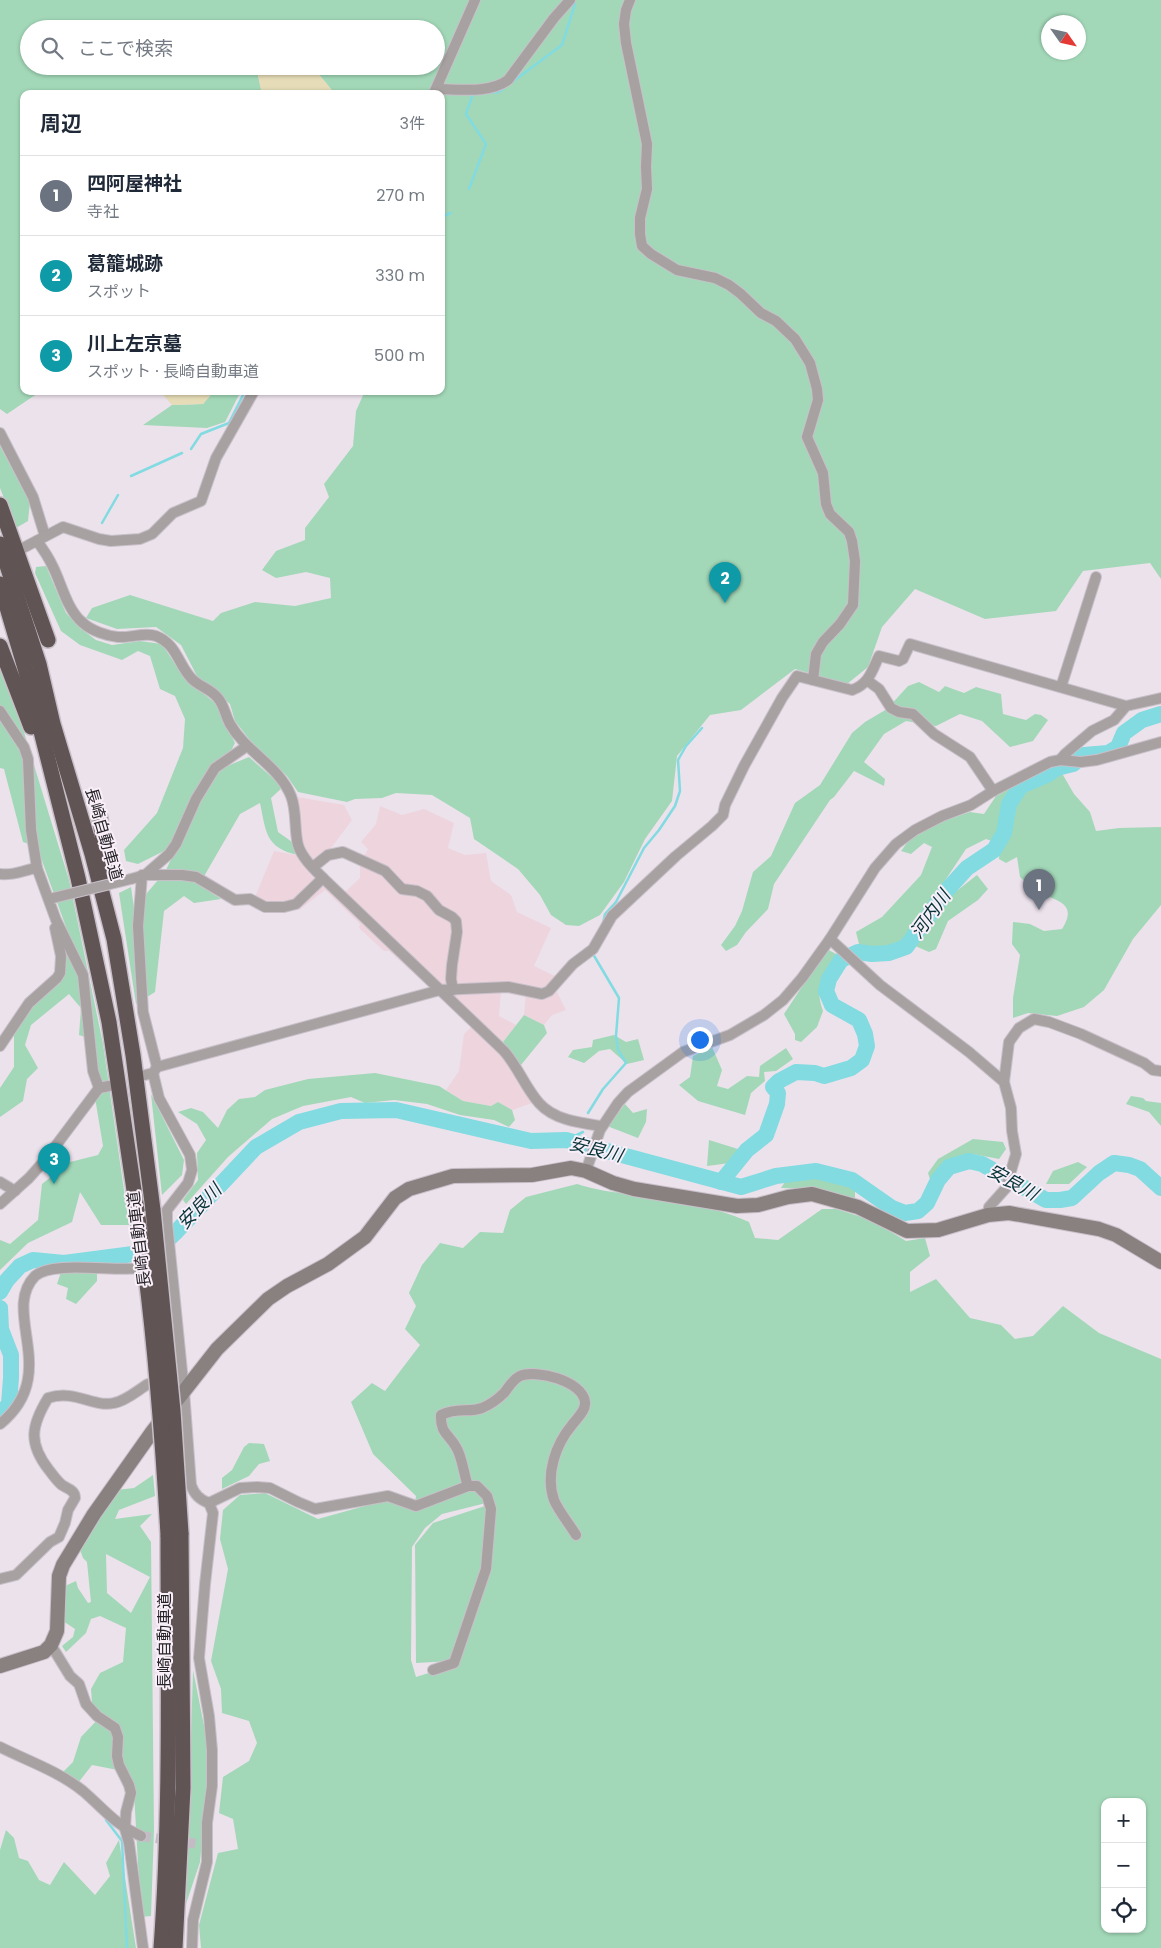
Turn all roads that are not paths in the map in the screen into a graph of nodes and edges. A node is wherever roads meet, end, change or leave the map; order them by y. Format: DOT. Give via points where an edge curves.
graph roads {
  1 [pos="475,0"];
  2 [pos="570,0"];
  3 [pos="630,0"];
  4 [pos="445,68"];
  5 [pos="442,75"];
  6 [pos="435,90"];
  7 [pos="445,91"];
  8 [pos="252,395"];
  9 [pos="0,433"];
  10 [pos="0,505"];
  11 [pos="41,538"];
  12 [pos="0,544"];
  13 [pos="22,548"];
  14 [pos="1096,577"];
  15 [pos="0,584"];
  16 [pos="48,640"];
  17 [pos="0,646"];
  18 [pos="812,680"];
  19 [pos="868,681"];
  20 [pos="1061,687"];
  21 [pos="1161,698"];
  22 [pos="1126,706"];
  23 [pos="0,711"];
  24 [pos="1161,742"];
  25 [pos="247,746"];
  26 [pos="1064,760"];
  27 [pos="993,791"];
  28 [pos="61,810"];
  29 [pos="100,818"];
  30 [pos="313,867"];
  31 [pos="37,868"];
  32 [pos="0,874"];
  33 [pos="143,875"];
  34 [pos="323,878"];
  35 [pos="50,898"];
  36 [pos="56,920"];
  37 [pos="114,939"];
  38 [pos="830,939"];
  39 [pos="440,990"];
  40 [pos="454,990"];
  41 [pos="0,1046"];
  42 [pos="1161,1070"];
  43 [pos="151,1072"];
  44 [pos="1004,1082"];
  45 [pos="600,1128"];
  46 [pos="587,1167"];
  47 [pos="0,1182"];
  48 [pos="15,1191"];
  49 [pos="0,1204"];
  50 [pos="988,1215"];
  51 [pos="171,1255"];
  52 [pos="1161,1262"];
  53 [pos="148,1384"];
  54 [pos="184,1391"];
  55 [pos="0,1424"];
  56 [pos="468,1486"];
  57 [pos="209,1503"];
  58 [pos="175,1534"];
  59 [pos="576,1535"];
  60 [pos="59,1537"];
  61 [pos="73,1548"];
  62 [pos="0,1579"];
  63 [pos="52,1645"];
  64 [pos="0,1666"];
  65 [pos="433,1670"];
  66 [pos="0,1747"];
  67 [pos="125,1829"];
  68 [pos="141,1836"];
  69 [pos="143,1948"];
  70 [pos="161,1948"];
  71 [pos="176,1948"];
  72 [pos="192,1948"];
  1 -- 4 [label="street"];
  2 -- 7 [label="street" via="508,80 499,87"];
  3 -- 18 [label="street" via="624,24 626,43 647,144 647,189 640,218 642,246 678,270 715,278 729,285 761,313 786,329 810,363 818,400 807,437 823,472 826,504 830,514 849,532 855,561 853,606 816,654"];
  5 -- 6 [label="street"];
  8 -- 11 [label="street" via="216,458 201,501 173,513 152,534 140,539 111,541 63,527"];
  9 -- 11 [label="street" via="33,497"];
  10 -- 16 [label="highway"];
  11 -- 13 [label="street"];
  11 -- 25 [label="street" via="71,608 83,623 96,631 119,637 154,635 167,641 191,677 216,695 230,724"];
  12 -- 37 [label="highway, 長崎自動車道" via="38,664"];
  14 -- 20 [label="street"];
  15 -- 28 [label="highway, 長崎自動車道"];
  17 -- 28 [label="highway"];
  18 -- 19 [label="street" via="852,690"];
  18 -- 40 [label="street" via="794,678 744,766 718,821 612,916 593,948 572,964 549,991 542,994 508,987"];
  19 -- 20 [label="street" via="879,656 899,661 910,644"];
  19 -- 27 [label="street" via="879,689 891,708 913,714 934,734 970,757"];
  20 -- 22 [label="street"];
  21 -- 22 [label="street"];
  22 -- 26 [label="street" via="1109,724 1092,731 1065,754"];
  23 -- 31 [label="street" via="24,747 28,759 31,830"];
  24 -- 26 [label="street" via="1116,756 1081,762"];
  25 -- 30 [label="street" via="278,774 292,798 298,845"];
  25 -- 33 [label="street" via="215,768 196,799 176,844"];
  26 -- 27 [label="street" via="1050,762"];
  27 -- 38 [label="street" via="971,805 915,830 896,844 875,868"];
  28 -- 58 [label="highway, 長崎自動車道, bridge" via="109,1022 148,1286"];
  29 -- 37 [label="highway"];
  30 -- 34 [label="street"];
  30 -- 40 [label="street" via="328,854 343,852 385,870 402,889 426,896 439,910 452,917 456,921 457,932 451,980"];
  31 -- 32 [label="street"];
  31 -- 35 [label="street"];
  33 -- 34 [label="street" via="196,877 235,900 250,899 265,907 296,904"];
  33 -- 35 [label="street, bridge"];
  33 -- 43 [label="street" via="138,926 143,1012"];
  34 -- 39 [label="street"];
  35 -- 36 [label="street"];
  36 -- 41 [label="street" via="54,927 61,956 60,973 29,1003"];
  36 -- 48 [label="street" via="83,975 93,1071 104,1087"];
  37 -- 58 [label="highway, 長崎自動車道, bridge" via="153,1210 173,1411"];
  38 -- 44 [label="street" via="880,985"];
  38 -- 45 [label="street" via="802,978 777,1005 730,1035 683,1052 628,1092"];
  39 -- 40 [label="street"];
  39 -- 43 [label="street"];
  39 -- 45 [label="street" via="514,1062 540,1104 553,1114"];
  42 -- 44 [label="street" via="1153,1070 1081,1034 1034,1019 1019,1028 1008,1042"];
  43 -- 51 [label="street" via="160,1098 190,1155 192,1170 188,1183 167,1210"];
  44 -- 50 [label="street" via="1011,1108 1016,1154 1006,1188 990,1207"];
  45 -- 46 [label="street"];
  46 -- 50 [label="street" via="613,1183 634,1189 737,1206 812,1194 858,1207 907,1231 938,1230"];
  46 -- 54 [label="street" via="532,1174 453,1176 409,1189 395,1198 365,1237 346,1252 268,1299 217,1349"];
  47 -- 48 [label="street"];
  48 -- 49 [label="street"];
  50 -- 52 [label="street" via="1010,1213 1099,1229 1116,1235"];
  51 -- 54 [label="street"];
  51 -- 55 [label="street" via="150,1267 60,1268 37,1274 31,1279 24,1288 20,1307 28,1374 26,1386 13,1414"];
  53 -- 60 [label="street" via="114,1403 57,1395 48,1398 44,1404 33,1436 37,1450 58,1481 75,1494"];
  54 -- 57 [label="street" via="191,1485 193,1492"];
  54 -- 61 [label="street" via="141,1447"];
  56 -- 57 [label="street" via="416,1506 388,1496 315,1509 270,1488 257,1487 240,1488"];
  56 -- 59 [label="street" via="457,1448 445,1434 441,1415 450,1410 481,1408 520,1376 532,1374 560,1378 580,1391 585,1402 583,1411 559,1442 551,1480 554,1500"];
  56 -- 65 [label="street" via="477,1486 487,1496 491,1509 486,1569 454,1663"];
  57 -- 72 [label="street" via="213,1512 199,1658 209,1716 212,1786 203,1843 207,1862 193,1920"];
  58 -- 70 [label="highway, 長崎自動車道"];
  58 -- 71 [label="highway, 長崎自動車道" via="183,1788"];
  60 -- 61 [label="street"];
  60 -- 62 [label="street" via="16,1575"];
  61 -- 63 [label="street" via="59,1576 57,1631"];
  63 -- 64 [label="street" via="44,1652"];
  63 -- 67 [label="street" via="70,1676 79,1684 86,1704 115,1728 119,1765 131,1793"];
  66 -- 67 [label="street" via="72,1783"];
  67 -- 68 [label="street"];
  67 -- 69 [label="street"];
}
